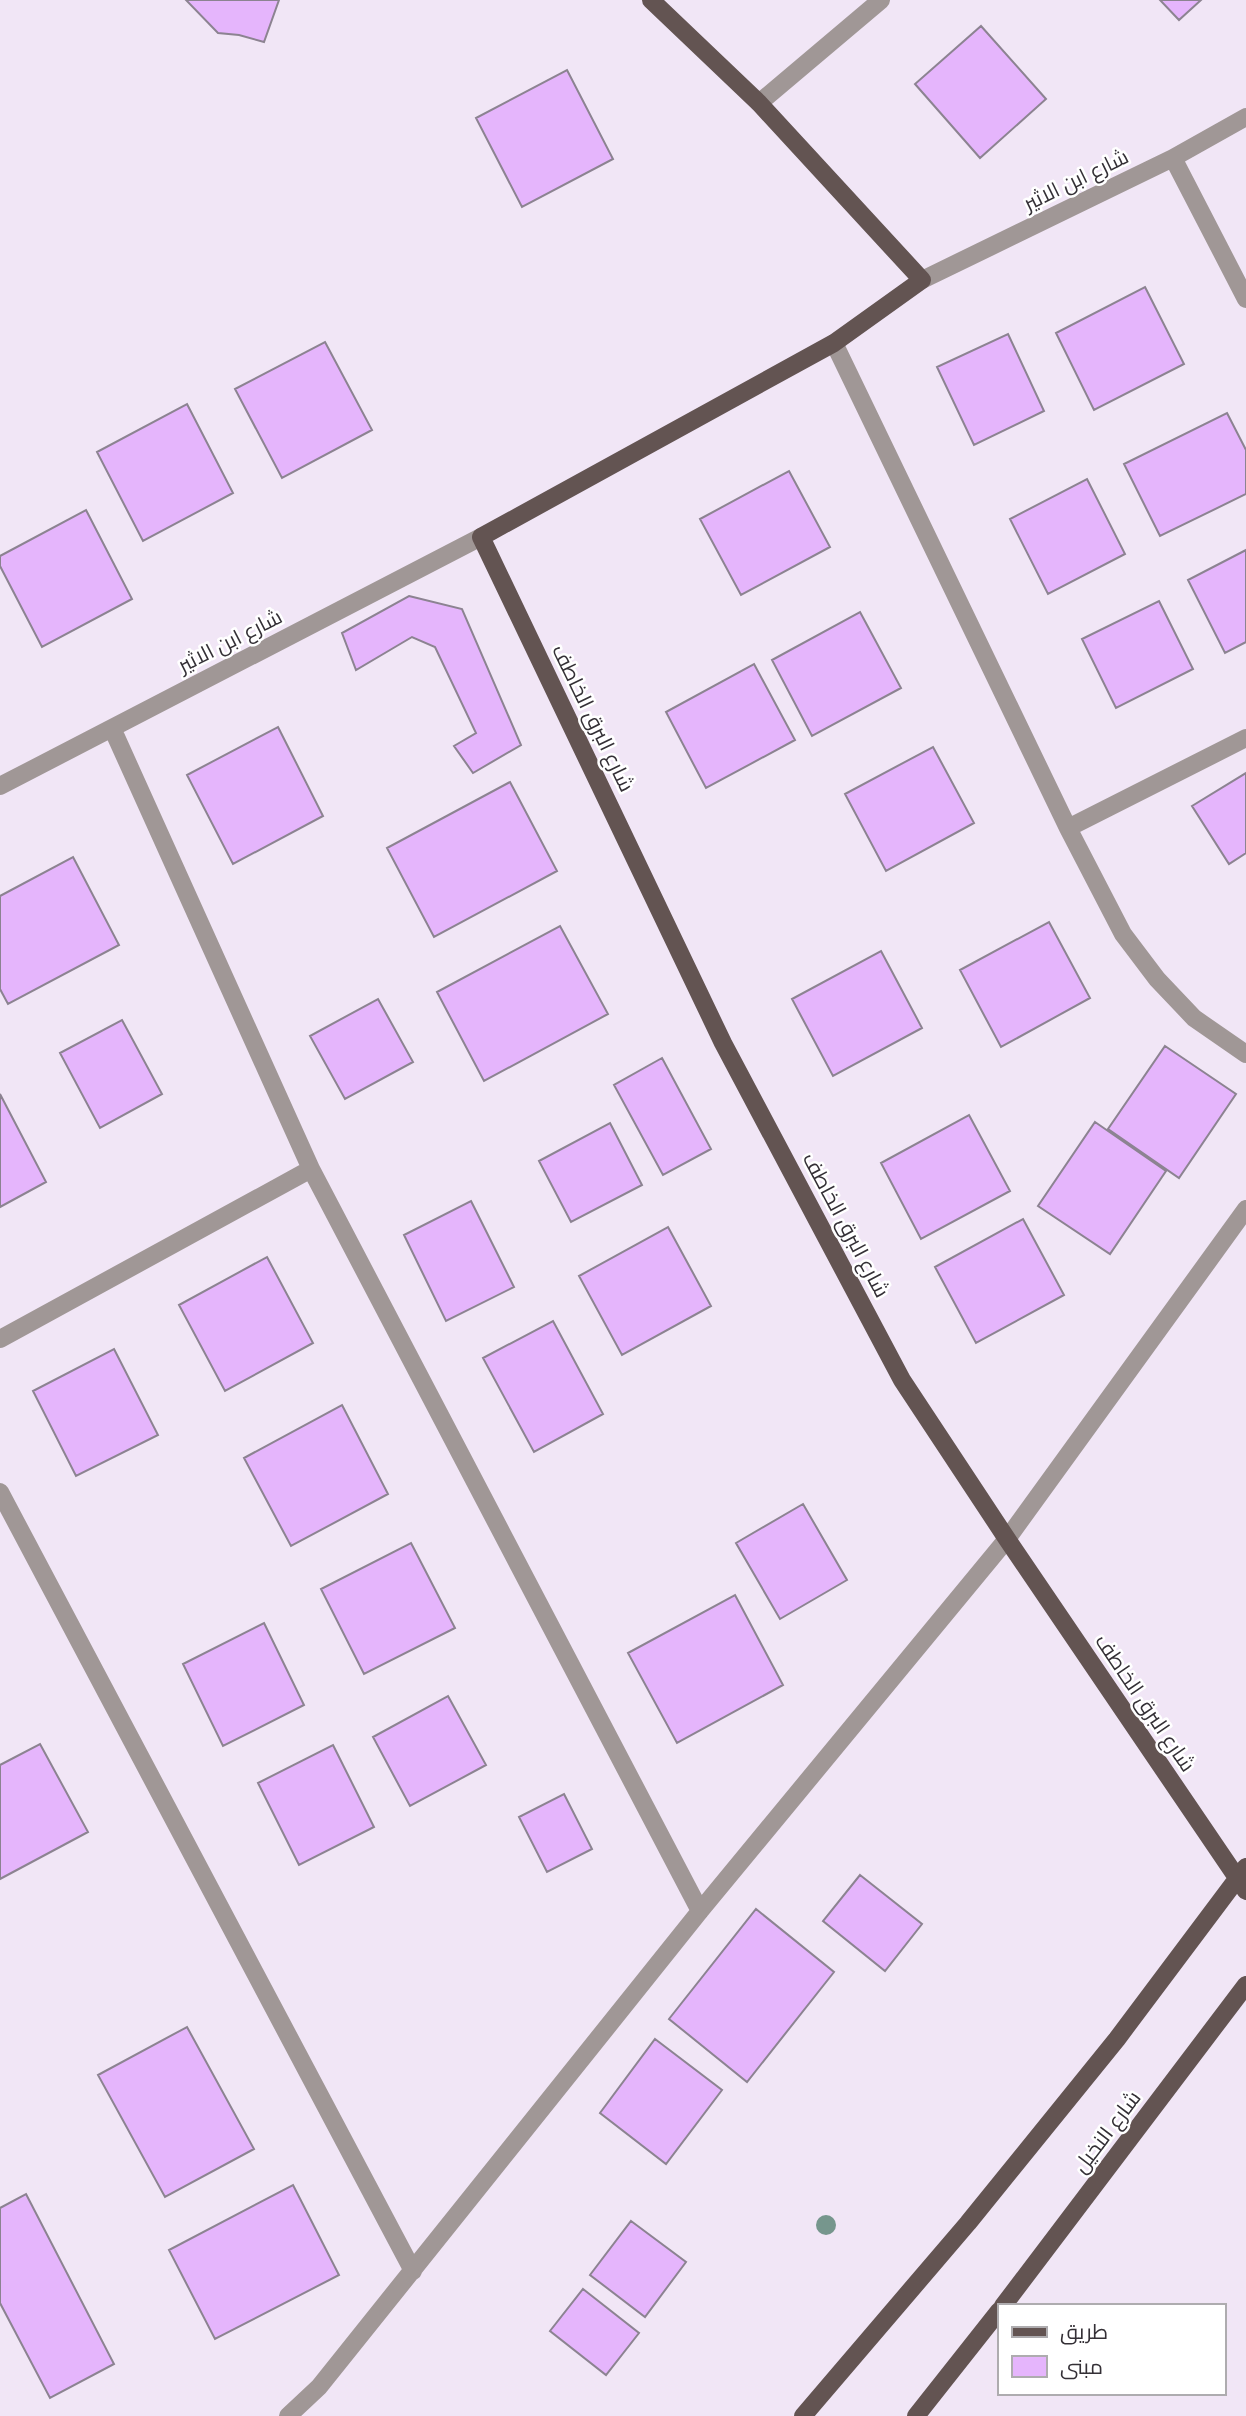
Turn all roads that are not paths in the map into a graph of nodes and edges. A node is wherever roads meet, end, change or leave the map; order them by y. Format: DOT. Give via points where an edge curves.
graph roads {
  1 [pos="650,0"];
  2 [pos="881,0"];
  3 [pos="759,103"];
  4 [pos="1246,117"];
  5 [pos="1173,158"];
  6 [pos="922,279"];
  7 [pos="1246,299"];
  8 [pos="834,343"];
  9 [pos="481,537"];
  10 [pos="112,728"];
  11 [pos="1246,738"];
  12 [pos="0,786"];
  13 [pos="1068,828"];
  14 [pos="1246,1054"];
  15 [pos="311,1169"];
  16 [pos="1246,1209"];
  17 [pos="0,1339"];
  18 [pos="0,1492"];
  19 [pos="1007,1539"];
  20 [pos="1243,1879"];
  21 [pos="700,1911"];
  22 [pos="1246,1985"];
  23 [pos="413,2271"];
  24 [pos="1005,2304"];
  25 [pos="998,2312"];
  26 [pos="288,2416"];
  27 [pos="803,2416"];
  28 [pos="916,2416"];
  1 -- 3 [label="main road"];
  2 -- 3 [label="street"];
  3 -- 6 [label="main road"];
  4 -- 5 [label="street, شارع ابن الاثير"];
  5 -- 6 [label="street, شارع ابن الاثير"];
  5 -- 7 [label="street"];
  6 -- 8 [label="main road"];
  8 -- 9 [label="main road"];
  8 -- 13 [label="street"];
  9 -- 10 [label="street, شارع ابن الاثير"];
  9 -- 19 [label="main road, شارع البرق الخاطف" via="723,1043 902,1380"];
  10 -- 12 [label="street, شارع ابن الاثير"];
  10 -- 15 [label="street"];
  11 -- 13 [label="street"];
  13 -- 14 [label="street" via="1123,934 1157,979 1194,1018"];
  15 -- 17 [label="street"];
  15 -- 21 [label="street"];
  16 -- 19 [label="street"];
  18 -- 23 [label="street"];
  19 -- 20 [label="main road, شارع البرق الخاطف"];
  19 -- 21 [label="street"];
  20 -- 27 [label="main road" via="968,2222"];
  21 -- 23 [label="street"];
  22 -- 24 [label="main road, شارع النخيل"];
  23 -- 26 [label="street" via="319,2387"];
  25 -- 28 [label="main road"];
}
